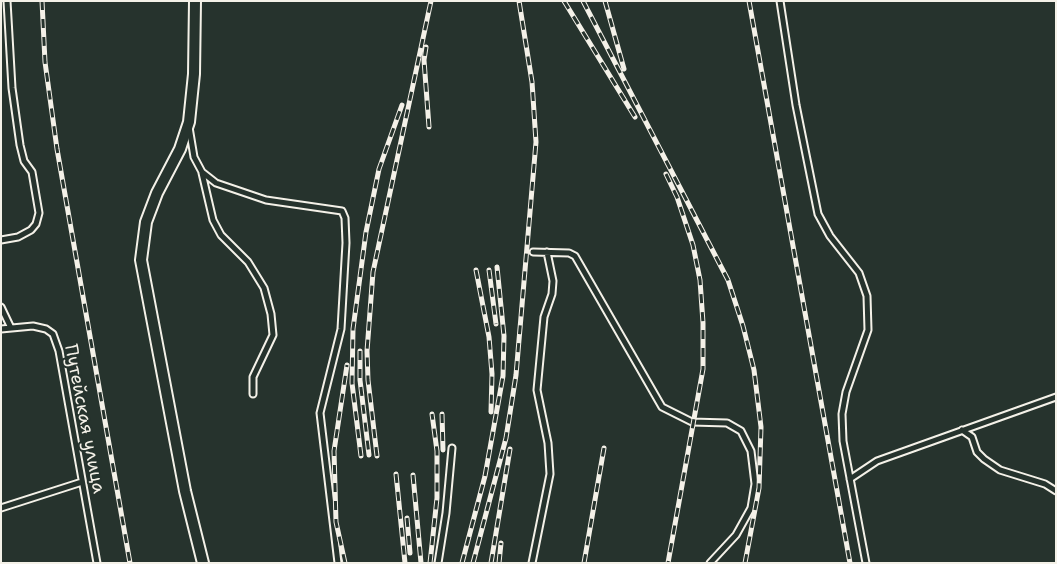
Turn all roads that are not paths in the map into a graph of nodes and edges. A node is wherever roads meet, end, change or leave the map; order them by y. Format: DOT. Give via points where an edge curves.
graph roads {
  1 [pos="7,1"];
  2 [pos="195,1"];
  3 [pos="780,1"];
  4 [pos="188,122"];
  5 [pos="202,172"];
  6 [pos="1,240"];
  7 [pos="533,252"];
  8 [pos="547,252"];
  9 [pos="1,306"];
  10 [pos="11,328"];
  11 [pos="1,329"];
  12 [pos="253,394"];
  13 [pos="1056,396"];
  14 [pos="962,430"];
  15 [pos="452,448"];
  16 [pos="850,479"];
  17 [pos="82,482"];
  18 [pos="1056,491"];
  19 [pos="1,508"];
  20 [pos="97,563"];
  21 [pos="202,563"];
  22 [pos="338,563"];
  23 [pos="438,563"];
  24 [pos="532,563"];
  25 [pos="710,563"];
  26 [pos="866,563"];
  1 -- 6 [label="lane" via="12,88 20,146 24,161 32,172 39,213 31,230 18,237"];
  2 -- 4 [label="street" via="194,74"];
  3 -- 16 [label="lane" via="796,105 818,214 830,236 859,273 867,296 868,330 846,392 842,414"];
  4 -- 5 [label="lane" via="194,156"];
  4 -- 21 [label="street" via="180,149 146,222 141,260"];
  5 -- 12 [label="lane" via="213,220 221,235 248,262 264,288 271,314 273,335 253,377"];
  5 -- 22 [label="lane" via="216,183 248,195 342,210 345,218 341,329 320,413"];
  7 -- 8 [label="lane"];
  8 -- 24 [label="lane" via="553,287 544,317 538,390 550,474"];
  8 -- 25 [label="lane" via="575,256 662,407 692,422 727,423 741,431 751,451 755,484 751,508 736,535"];
  9 -- 10 [label="lane"];
  10 -- 11 [label="lane, Путейская улица"];
  10 -- 17 [label="lane, Путейская улица" via="33,326 53,334 59,351"];
  13 -- 14 [label="lane"];
  14 -- 16 [label="lane" via="877,461"];
  14 -- 18 [label="lane" via="972,437 977,452 1000,470 1045,484"];
  15 -- 23 [label="lane"];
  16 -- 26 [label="lane"];
  17 -- 19 [label="lane"];
  17 -- 20 [label="lane, Путейская улица"];
}
